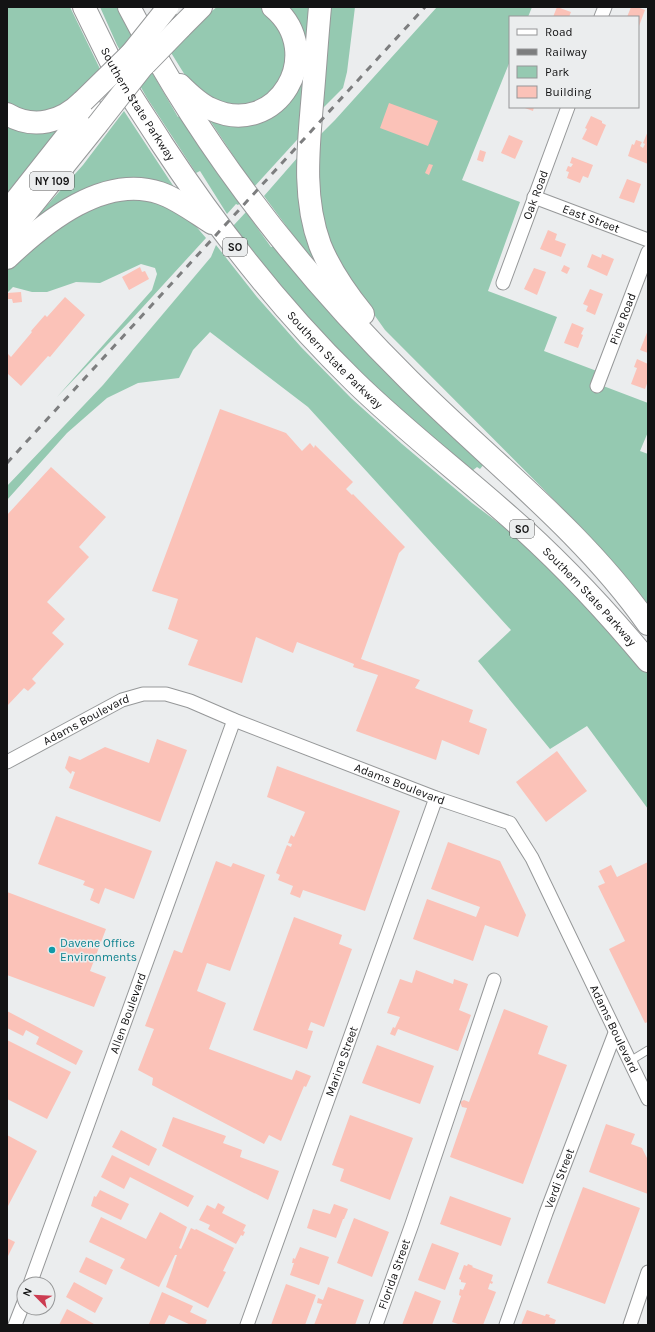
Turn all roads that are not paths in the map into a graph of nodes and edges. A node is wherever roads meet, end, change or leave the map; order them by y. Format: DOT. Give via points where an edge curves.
graph roads {
  1 [pos="71,7"];
  2 [pos="84,7"];
  3 [pos="129,7"];
  4 [pos="187,7"];
  5 [pos="201,7"];
  6 [pos="273,7"];
  7 [pos="320,7"];
  8 [pos="174,20"];
  9 [pos="146,61"];
  10 [pos="112,64"];
  11 [pos="568,108"];
  12 [pos="90,110"];
  13 [pos="7,114"];
  14 [pos="534,197"];
  15 [pos="7,211"];
  16 [pos="220,228"];
  17 [pos="7,237"];
  18 [pos="648,240"];
  19 [pos="648,252"];
  20 [pos="7,258"];
  21 [pos="502,283"];
  22 [pos="411,382"];
  23 [pos="597,386"];
  24 [pos="648,624"];
  25 [pos="648,661"];
  26 [pos="234,720"];
  27 [pos="7,762"];
  28 [pos="436,798"];
  29 [pos="494,980"];
  30 [pos="615,1033"];
  31 [pos="648,1050"];
  32 [pos="630,1061"];
  33 [pos="648,1099"];
  34 [pos="648,1272"];
  35 [pos="33,1276"];
  36 [pos="247,1325"];
  37 [pos="376,1325"];
  38 [pos="506,1325"];
  39 [pos="630,1325"];
  1 -- 10 [label="highway"];
  2 -- 10 [label="highway, Southern State Parkway / SO"];
  3 -- 9 [label="highway, Southern State Parkway / SO"];
  4 -- 8 [label="main road"];
  5 -- 8 [label="highway"];
  6 -- 9 [label="highway" via="291,27 297,59 294,74 287,88 268,107 243,115 230,115 210,109"];
  7 -- 22 [label="highway" via="307,161 313,219 320,245 338,280"];
  8 -- 9 [label="highway, bridge"];
  9 -- 12 [label="highway, bridge"];
  9 -- 22 [label="highway, Southern State Parkway / SO" via="276,233 333,300"];
  10 -- 16 [label="highway, Southern State Parkway / SO" via="171,158"];
  11 -- 14 [label="street, Oak Road"];
  12 -- 13 [label="highway" via="48,122 24,121"];
  12 -- 15 [label="main road, NY 109"];
  12 -- 17 [label="main road, NY 109"];
  14 -- 18 [label="street, East Street"];
  14 -- 21 [label="street, Oak Road"];
  16 -- 20 [label="highway" via="161,193 137,189 114,190 94,196 69,210"];
  16 -- 25 [label="highway, Southern State Parkway / SO" via="326,353 384,409 551,555"];
  19 -- 23 [label="street, Pine Road"];
  22 -- 24 [label="highway, Southern State Parkway / SO" via="570,532 628,596"];
  26 -- 27 [label="street, Adams Boulevard" via="184,699 166,694 143,694 122,700"];
  26 -- 28 [label="street, Adams Boulevard"];
  26 -- 35 [label="street, Allen Boulevard"];
  28 -- 30 [label="street, Adams Boulevard" via="510,823 536,865"];
  28 -- 36 [label="street, Marine Street"];
  29 -- 37 [label="street, Florida Street"];
  30 -- 32 [label="street, Adams Boulevard"];
  30 -- 38 [label="street, Verdi Street"];
  31 -- 32 [label="lane"];
  32 -- 33 [label="street, Adams Boulevard"];
  34 -- 39 [label="street"];
}
